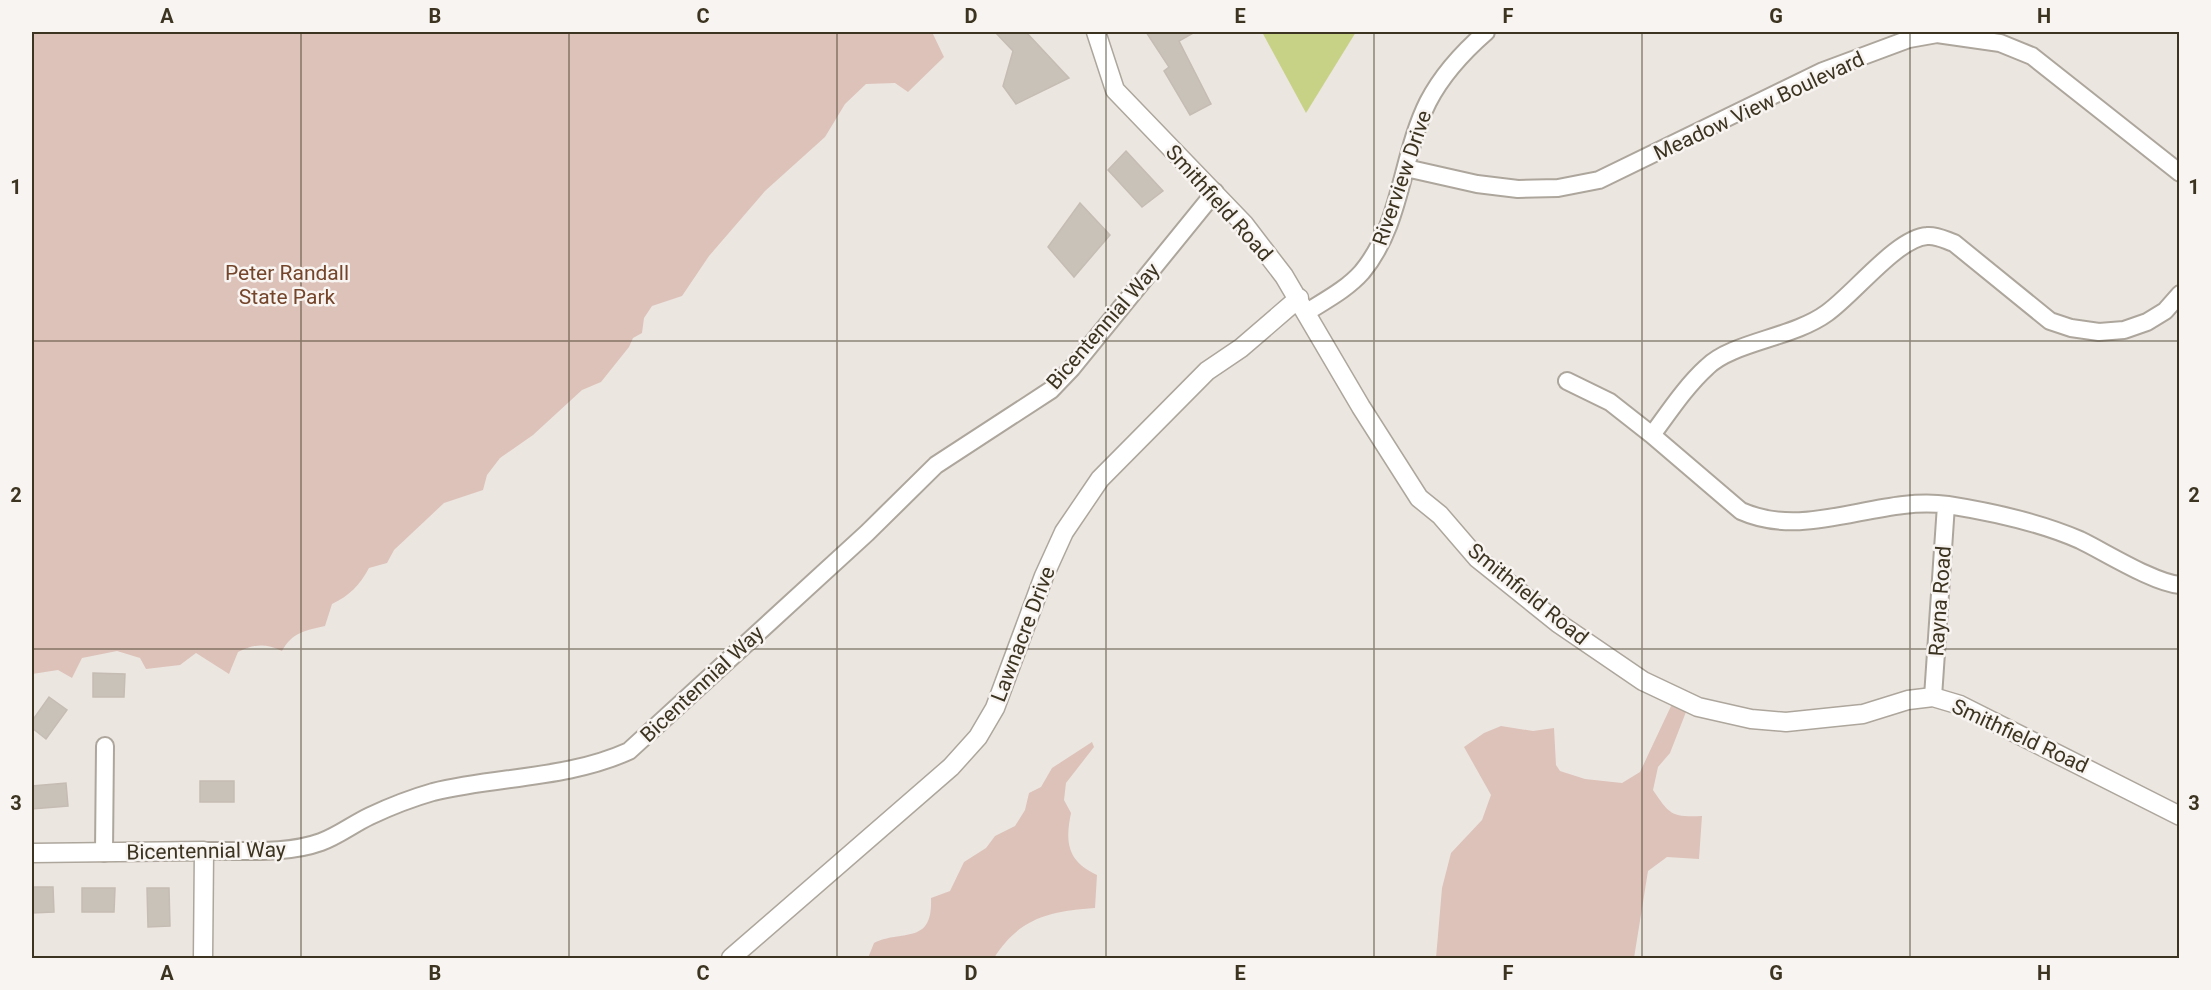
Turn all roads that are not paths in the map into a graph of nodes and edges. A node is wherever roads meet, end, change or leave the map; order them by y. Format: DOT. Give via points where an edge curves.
graph roads {
  1 [pos="1096,32"];
  2 [pos="1486,32"];
  3 [pos="1908,35"];
  4 [pos="1406,168"];
  5 [pos="2180,173"];
  6 [pos="1215,192"];
  7 [pos="2180,294"];
  8 [pos="1303,305"];
  9 [pos="1567,381"];
  10 [pos="1652,435"];
  11 [pos="1947,505"];
  12 [pos="2180,585"];
  13 [pos="1933,698"];
  14 [pos="105,746"];
  15 [pos="2180,816"];
  16 [pos="204,851"];
  17 [pos="32,853"];
  18 [pos="104,853"];
  19 [pos="203,958"];
  20 [pos="731,958"];
  1 -- 6 [label="street, Smithfield Road" via="1115,90"];
  2 -- 4 [label="street, Riverview Drive" via="1445,75 1428,104"];
  3 -- 4 [label="street, Meadow View Boulevard" via="1823,71 1599,180 1558,188 1518,189"];
  3 -- 5 [label="street, Meadow View Boulevard" via="1973,37 2032,56"];
  4 -- 8 [label="street, Riverview Drive" via="1387,228 1361,273 1344,287"];
  6 -- 8 [label="street, Smithfield Road" via="1244,224"];
  6 -- 16 [label="street, Bicentennial Way" via="1051,390 936,465 628,752 606,762 555,773 431,793 370,816 323,841 293,850"];
  7 -- 10 [label="street" via="2165,311 2124,330 2071,328 2050,321 1954,243 1925,236 1894,250 1849,297 1807,326 1708,365"];
  8 -- 13 [label="street, Smithfield Road" via="1419,498 1440,515 1477,558 1558,623 1643,681 1698,708 1786,722 1863,714 1908,700"];
  8 -- 20 [label="street, Lawnacre Drive" via="1207,371 1100,479 1064,532 994,708 978,736 951,767"];
  9 -- 10 [label="street" via="1610,402"];
  10 -- 11 [label="street" via="1742,511 1758,519 1799,523 1893,504"];
  11 -- 12 [label="street" via="2012,517"];
  11 -- 13 [label="street, Rayna Road"];
  13 -- 15 [label="street, Smithfield Road" via="1960,705 2005,726"];
  14 -- 18 [label="street"];
  16 -- 18 [label="street, Bicentennial Way"];
  16 -- 19 [label="street"];
  17 -- 18 [label="street, Bicentennial Way"];
}
